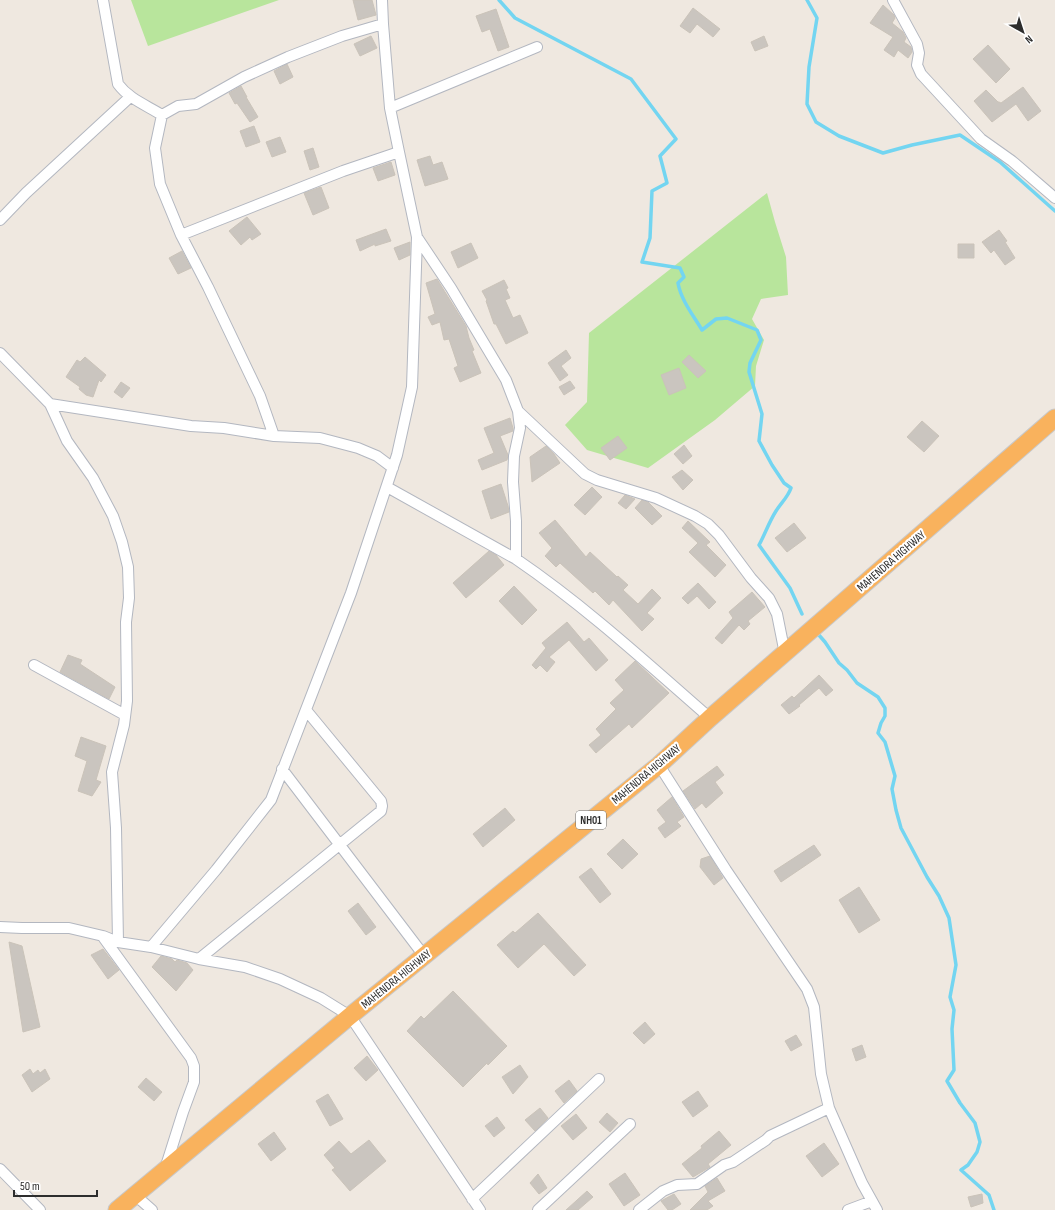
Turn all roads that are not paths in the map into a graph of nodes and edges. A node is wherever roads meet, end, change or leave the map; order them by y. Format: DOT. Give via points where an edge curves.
graph roads {
  1 [pos="103,0"];
  2 [pos="382,0"];
  3 [pos="893,0"];
  4 [pos="383,24"];
  5 [pos="537,47"];
  6 [pos="130,97"];
  7 [pos="390,108"];
  8 [pos="162,115"];
  9 [pos="399,152"];
  10 [pos="1055,198"];
  11 [pos="0,220"];
  12 [pos="181,235"];
  13 [pos="417,237"];
  14 [pos="0,353"];
  15 [pos="50,404"];
  16 [pos="518,411"];
  17 [pos="1055,418"];
  18 [pos="274,436"];
  19 [pos="393,468"];
  20 [pos="387,487"];
  21 [pos="516,559"];
  22 [pos="785,654"];
  23 [pos="34,665"];
  24 [pos="306,710"];
  25 [pos="125,715"];
  26 [pos="710,718"];
  27 [pos="659,765"];
  28 [pos="282,769"];
  29 [pos="340,844"];
  30 [pos="0,927"];
  31 [pos="103,936"];
  32 [pos="118,942"];
  33 [pos="151,947"];
  34 [pos="425,957"];
  35 [pos="199,959"];
  36 [pos="350,1016"];
  37 [pos="599,1079"];
  38 [pos="829,1108"];
  39 [pos="630,1124"];
  40 [pos="0,1169"];
  41 [pos="165,1169"];
  42 [pos="135,1195"];
  43 [pos="472,1199"];
  44 [pos="872,1200"];
  45 [pos="40,1210"];
  46 [pos="117,1210"];
  47 [pos="152,1210"];
  48 [pos="480,1210"];
  49 [pos="538,1210"];
  50 [pos="639,1210"];
  51 [pos="848,1210"];
  52 [pos="877,1210"];
  1 -- 6 [label="street" via="118,84"];
  2 -- 4 [label="street"];
  3 -- 10 [label="street" via="917,44 919,53 916,65 921,74 981,139 1012,161"];
  4 -- 7 [label="street"];
  4 -- 8 [label="street" via="342,36 288,57 244,77 196,104 178,106"];
  5 -- 7 [label="street"];
  6 -- 8 [label="street"];
  6 -- 11 [label="street"];
  7 -- 9 [label="street"];
  8 -- 12 [label="street" via="155,148 160,184"];
  9 -- 12 [label="street" via="343,171"];
  9 -- 13 [label="street"];
  12 -- 18 [label="street" via="260,396"];
  13 -- 16 [label="street" via="452,288 506,380"];
  13 -- 19 [label="street" via="412,387"];
  14 -- 15 [label="street"];
  15 -- 18 [label="street"];
  15 -- 25 [label="street" via="67,441 93,478 114,516 122,542 128,567 129,598 126,622"];
  16 -- 21 [label="street" via="520,428 514,456 513,482"];
  16 -- 22 [label="street" via="585,474 656,498 708,524 769,598 777,614"];
  17 -- 22 [label="highway, MAHENDRA HIGHWAY / NH01"];
  18 -- 19 [label="street" via="320,438 358,448 377,456"];
  19 -- 20 [label="street"];
  20 -- 21 [label="street"];
  20 -- 24 [label="street" via="351,593"];
  21 -- 26 [label="street" via="617,636"];
  22 -- 26 [label="highway, MAHENDRA HIGHWAY / NH01"];
  23 -- 25 [label="street"];
  24 -- 28 [label="street"];
  24 -- 29 [label="street" via="381,801 381,811"];
  25 -- 32 [label="street" via="112,772 116,828"];
  26 -- 27 [label="highway, MAHENDRA HIGHWAY / NH01"];
  27 -- 34 [label="highway, MAHENDRA HIGHWAY / NH01"];
  27 -- 38 [label="street" via="807,989 814,1007 821,1074"];
  28 -- 29 [label="street"];
  28 -- 33 [label="street" via="271,800"];
  29 -- 34 [label="street"];
  29 -- 35 [label="street"];
  30 -- 31 [label="street" via="69,928"];
  31 -- 32 [label="street"];
  31 -- 41 [label="street" via="191,1058 194,1066 194,1082"];
  32 -- 33 [label="street"];
  33 -- 35 [label="street"];
  34 -- 36 [label="highway, MAHENDRA HIGHWAY / NH01"];
  35 -- 36 [label="street" via="245,967 280,979 321,998"];
  36 -- 41 [label="highway, MAHENDRA HIGHWAY / NH01"];
  36 -- 43 [label="street"];
  37 -- 43 [label="street"];
  38 -- 44 [label="street"];
  38 -- 50 [label="street" via="770,1136 696,1184 677,1185 663,1191"];
  39 -- 49 [label="street"];
  40 -- 45 [label="street"];
  41 -- 42 [label="highway, MAHENDRA HIGHWAY / NH01"];
  42 -- 46 [label="highway, MAHENDRA HIGHWAY / NH01"];
  42 -- 47 [label="street"];
  43 -- 48 [label="street"];
  44 -- 51 [label="street"];
  44 -- 52 [label="street"];
}
